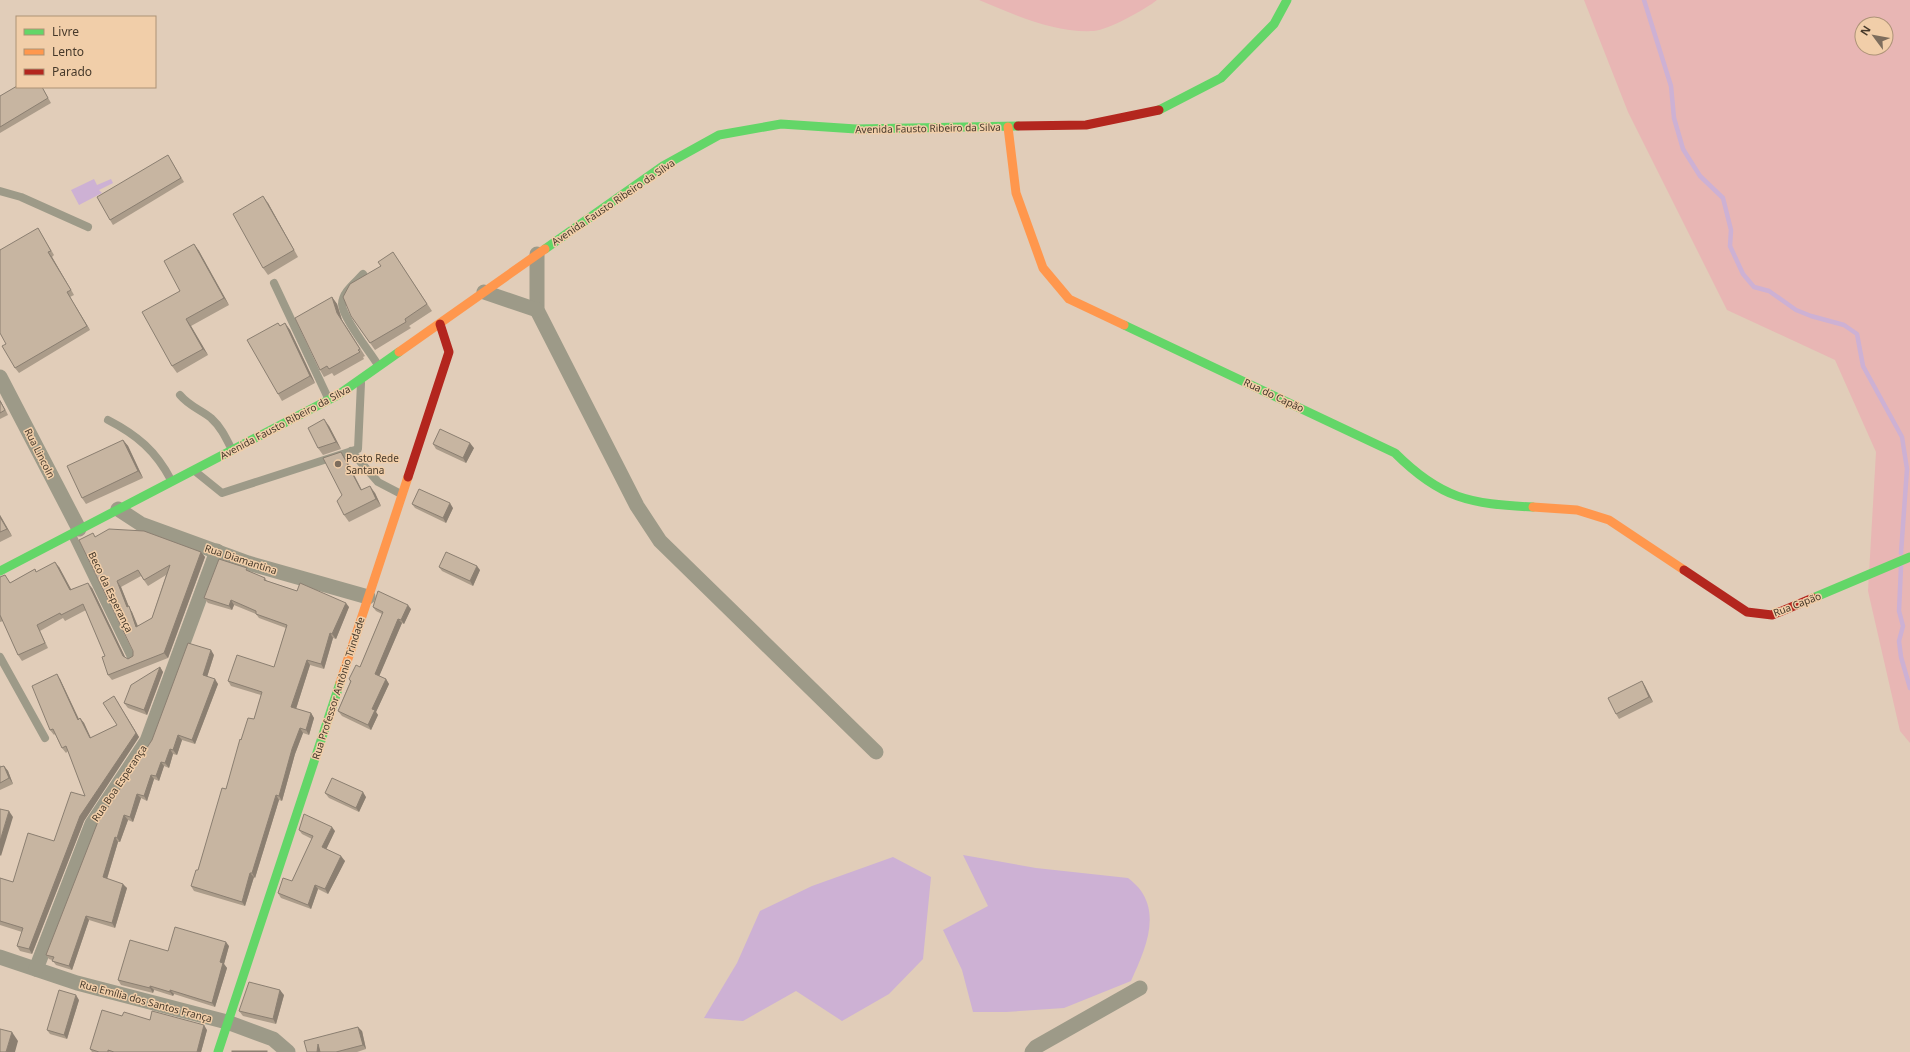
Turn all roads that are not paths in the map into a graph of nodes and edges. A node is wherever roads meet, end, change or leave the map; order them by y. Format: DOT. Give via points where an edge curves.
graph roads {
  1 [pos="1288,0"];
  2 [pos="1008,126"];
  3 [pos="0,191"];
  4 [pos="88,227"];
  5 [pos="537,254"];
  6 [pos="363,274"];
  7 [pos="274,283"];
  8 [pos="484,292"];
  9 [pos="536,310"];
  10 [pos="440,324"];
  11 [pos="379,367"];
  12 [pos="0,377"];
  13 [pos="362,379"];
  14 [pos="180,395"];
  15 [pos="329,400"];
  16 [pos="108,420"];
  17 [pos="232,450"];
  18 [pos="351,451"];
  19 [pos="194,470"];
  20 [pos="172,481"];
  21 [pos="402,494"];
  22 [pos="118,509"];
  23 [pos="76,532"];
  24 [pos="1648,546"];
  25 [pos="217,551"];
  26 [pos="1910,557"];
  27 [pos="0,570"];
  28 [pos="368,597"];
  29 [pos="0,657"];
  30 [pos="132,659"];
  31 [pos="45,738"];
  32 [pos="876,752"];
  33 [pos="0,957"];
  34 [pos="36,969"];
  35 [pos="1140,988"];
  36 [pos="227,1022"];
  37 [pos="218,1052"];
  38 [pos="288,1052"];
  39 [pos="1032,1052"];
  1 -- 2 [label="street, Avenida Fausto Ribeiro da Silva" via="1274,24 1222,78 1159,110 1086,125"];
  2 -- 5 [label="street, Avenida Fausto Ribeiro da Silva" via="856,129 781,124 719,135 663,166"];
  2 -- 24 [label="street, Rua do Capão" via="1016,192 1043,268 1069,299 1395,453 1430,484 1460,498 1490,505 1578,510 1609,520"];
  3 -- 4 [label="lane" via="21,197"];
  5 -- 8 [label="street, Avenida Fausto Ribeiro da Silva"];
  5 -- 9 [label="street"];
  6 -- 11 [label="lane" via="347,291 341,303 345,316"];
  7 -- 15 [label="lane"];
  8 -- 9 [label="street"];
  8 -- 10 [label="street, Avenida Fausto Ribeiro da Silva"];
  9 -- 32 [label="street" via="637,506 660,541"];
  10 -- 11 [label="street, Avenida Fausto Ribeiro da Silva"];
  10 -- 21 [label="street, Rua Professor Antônio Trindade" via="449,352"];
  11 -- 13 [label="street, Avenida Fausto Ribeiro da Silva"];
  12 -- 23 [label="street, Rua Lincoln"];
  13 -- 15 [label="street, Avenida Fausto Ribeiro da Silva"];
  13 -- 18 [label="lane" via="358,449"];
  14 -- 17 [label="lane" via="187,403 211,418 222,430"];
  15 -- 17 [label="street, Avenida Fausto Ribeiro da Silva"];
  16 -- 20 [label="lane" via="138,438 162,464"];
  17 -- 19 [label="street, Avenida Fausto Ribeiro da Silva"];
  18 -- 19 [label="lane" via="222,493"];
  18 -- 21 [label="lane" via="378,482"];
  19 -- 20 [label="street, Avenida Fausto Ribeiro da Silva"];
  20 -- 22 [label="street, Avenida Fausto Ribeiro da Silva"];
  21 -- 28 [label="street, Rua Professor Antônio Trindade"];
  22 -- 23 [label="street, Avenida Fausto Ribeiro da Silva"];
  22 -- 25 [label="street, Rua Diamantina" via="141,524"];
  23 -- 27 [label="street, Avenida Fausto Ribeiro da Silva"];
  23 -- 30 [label="lane, Beco da Esperança"];
  24 -- 26 [label="street, Rua Capão" via="1747,612 1772,615"];
  25 -- 28 [label="street, Rua Diamantina" via="248,563"];
  25 -- 34 [label="street, Rua Boa Esperança" via="147,741 92,824"];
  28 -- 36 [label="street, Rua Professor Antônio Trindade"];
  29 -- 31 [label="lane"];
  33 -- 34 [label="street, Rua Emília dos Santos França"];
  34 -- 36 [label="street, Rua Emília dos Santos França" via="77,983"];
  35 -- 39 [label="street" via="1036,1047"];
  36 -- 37 [label="street, Rua Professor Antônio Trindade"];
  36 -- 38 [label="street, Rua Emília dos Santos França" via="273,1039"];
}
